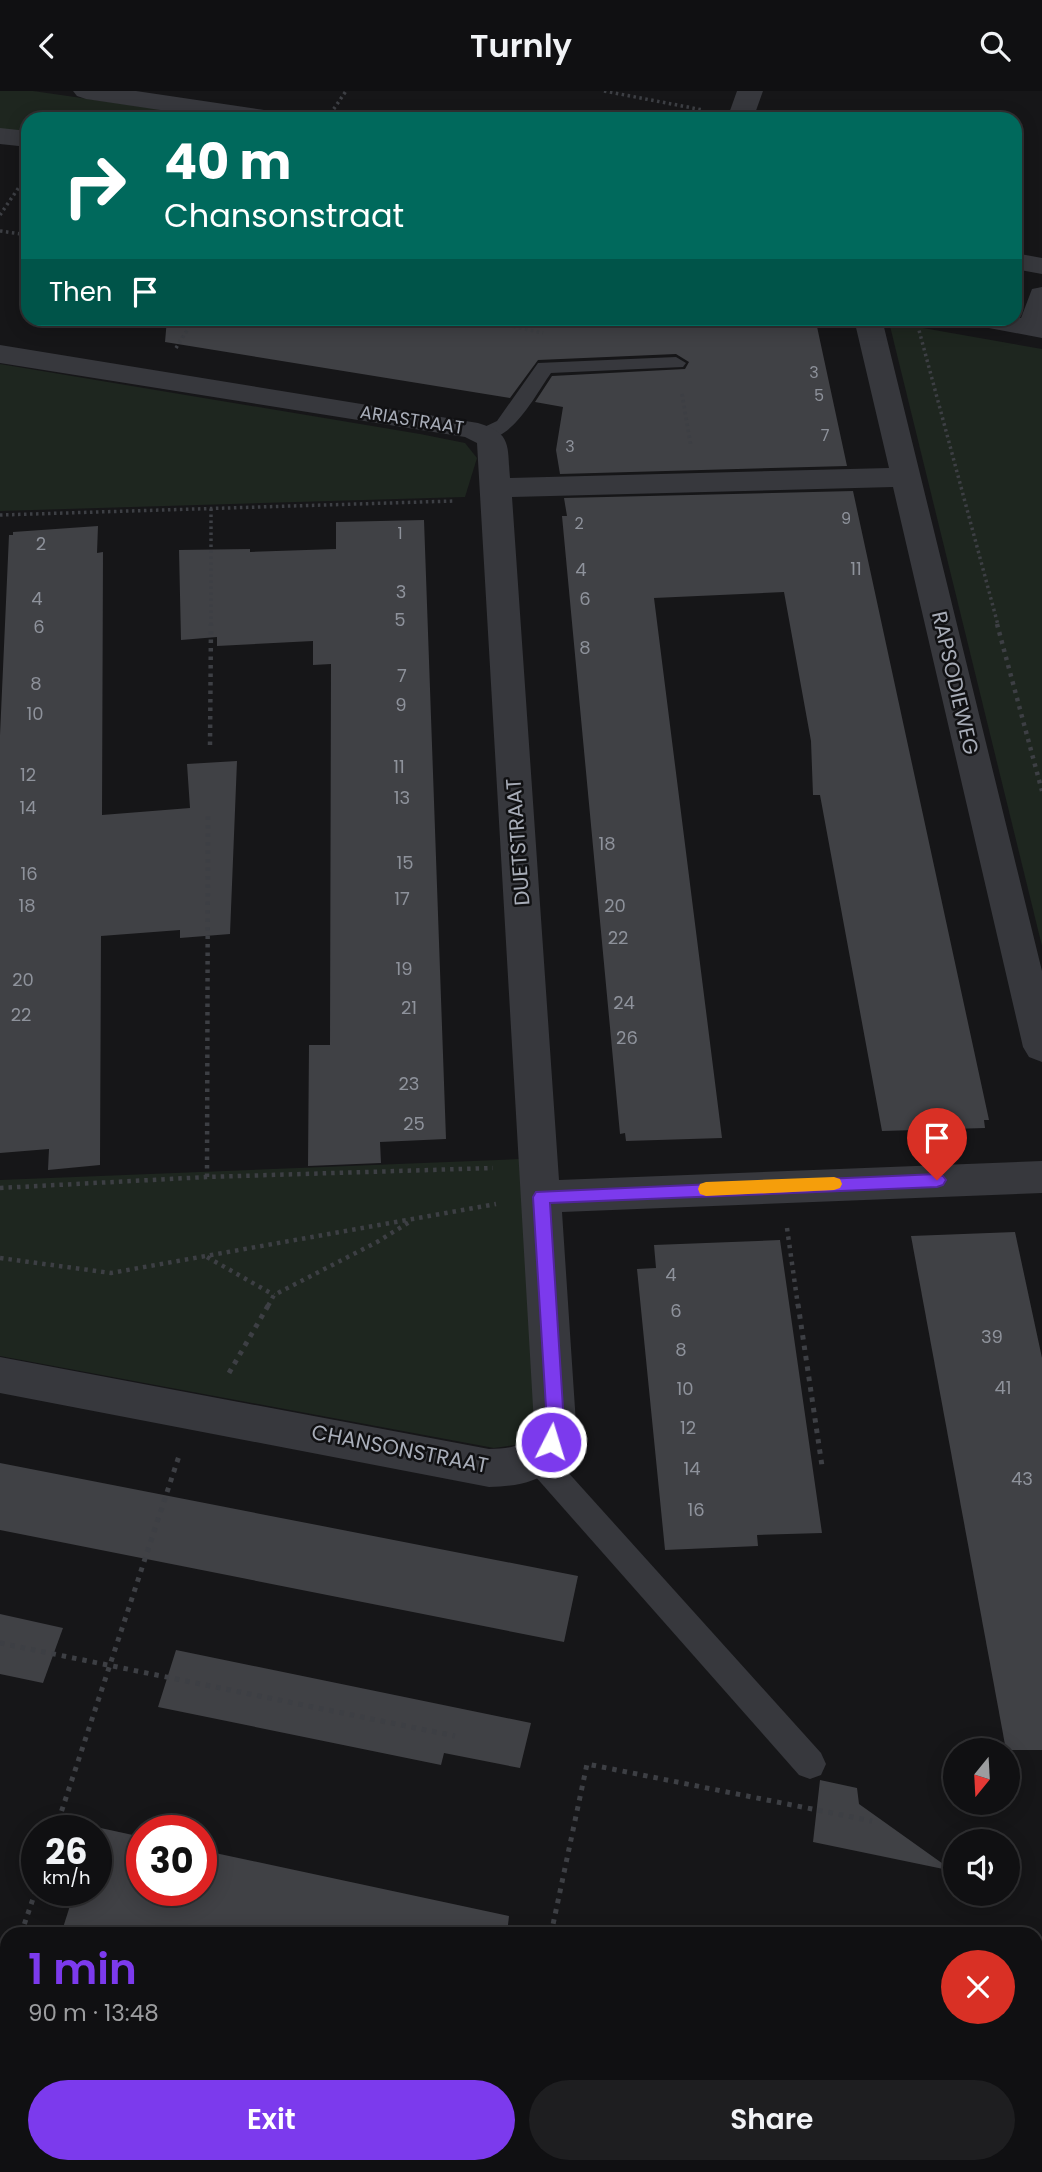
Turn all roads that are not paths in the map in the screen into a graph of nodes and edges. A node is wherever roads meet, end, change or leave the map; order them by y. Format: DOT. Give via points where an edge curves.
graph roads {
  1 [pos="86,91"];
  2 [pos="750,91"];
  3 [pos="225,112"];
  4 [pos="742,112"];
  5 [pos="0,135"];
  6 [pos="21,138"];
  7 [pos="1022,262"];
  8 [pos="1042,266"];
  9 [pos="1042,295"];
  10 [pos="870,326"];
  11 [pos="1037,329"];
  12 [pos="0,354"];
  13 [pos="676,363"];
  14 [pos="485,434"];
  15 [pos="907,477"];
  16 [pos="496,494"];
  17 [pos="1042,1047"];
  18 [pos="1042,1177"];
  19 [pos="540,1182"];
  20 [pos="0,1375"];
  21 [pos="537,1458"];
  22 [pos="810,1764"];
  1 -- 3 [label="street"];
  2 -- 4 [label="street"];
  5 -- 6 [label="street"];
  7 -- 8 [label="street"];
  9 -- 11 [label="street"];
  10 -- 15 [label="street, RAPSODIEWEG"];
  12 -- 14 [label="street, ARIASTRAAT"];
  13 -- 14 [label="lane" via="545,367 504,425"];
  14 -- 16 [label="street, ARIASTRAAT" via="492,440"];
  15 -- 16 [label="street"];
  15 -- 17 [label="street, RAPSODIEWEG"];
  16 -- 19 [label="street, DUETSTRAAT"];
  18 -- 19 [label="street" via="780,1186"];
  19 -- 21 [label="street" via="555,1424 551,1442"];
  20 -- 21 [label="street, CHANSONSTRAAT" via="489,1468 520,1468"];
  21 -- 22 [label="lane"];
}
